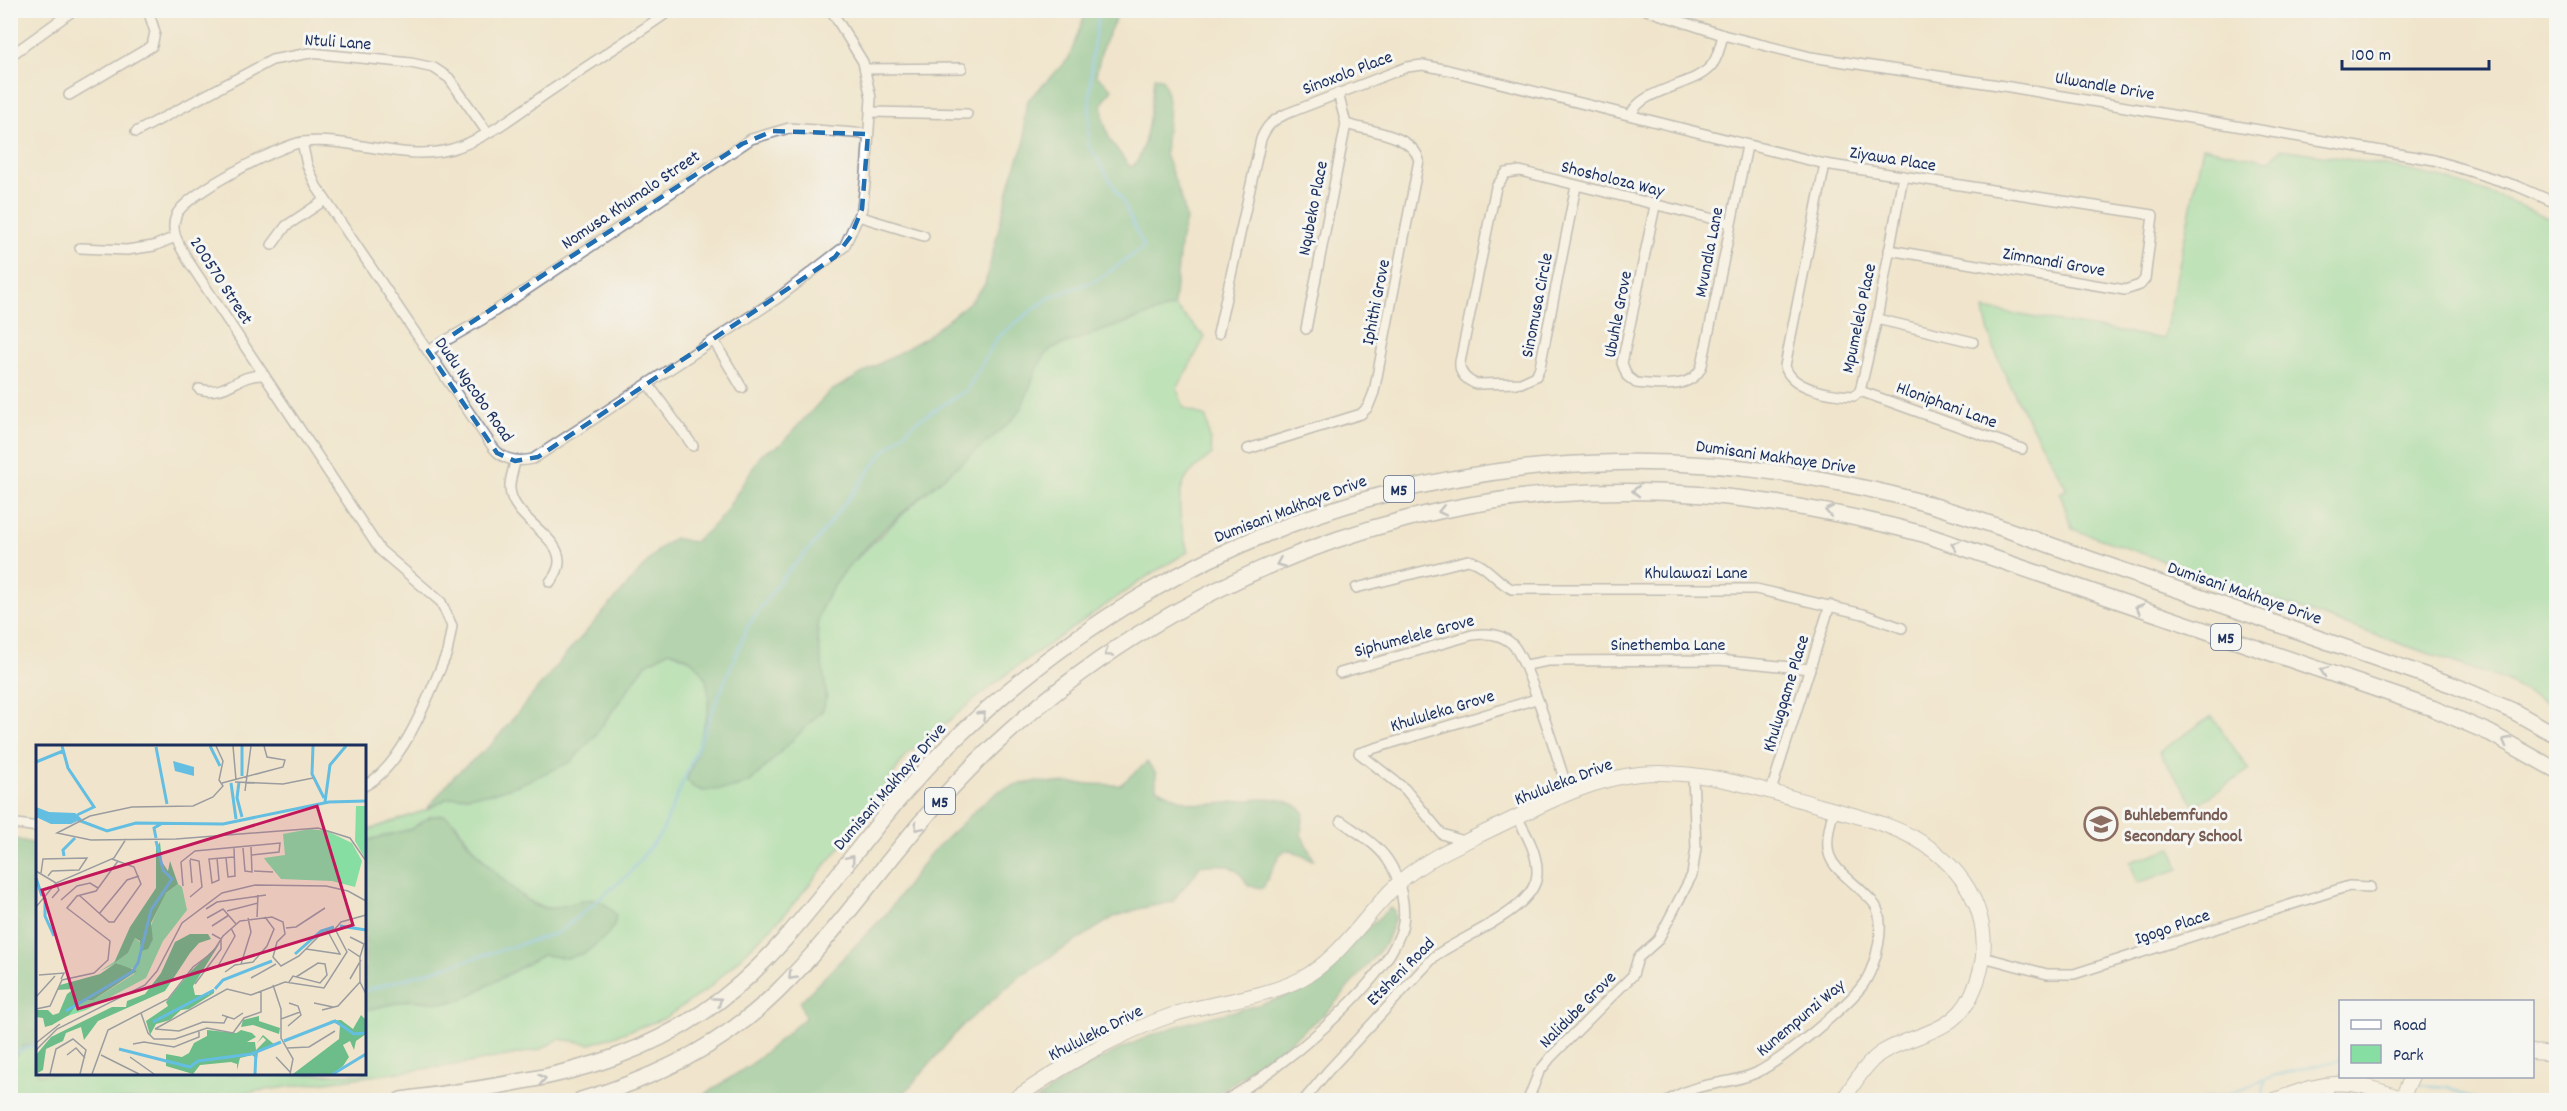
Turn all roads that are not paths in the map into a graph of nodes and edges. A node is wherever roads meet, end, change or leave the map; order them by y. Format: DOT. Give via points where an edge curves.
graph roads {
  1 [pos="74,10"];
  2 [pos="148,10"];
  3 [pos="671,10"];
  4 [pos="831,10"];
  5 [pos="1646,10"];
  6 [pos="1723,35"];
  7 [pos="10,56"];
  8 [pos="962,68"];
  9 [pos="865,69"];
  10 [pos="1338,93"];
  11 [pos="69,95"];
  12 [pos="871,112"];
  13 [pos="967,114"];
  14 [pos="1631,116"];
  15 [pos="1346,124"];
  16 [pos="136,132"];
  17 [pos="487,132"];
  18 [pos="868,134"];
  19 [pos="302,142"];
  20 [pos="1748,146"];
  21 [pos="1825,164"];
  22 [pos="1903,176"];
  23 [pos="1576,186"];
  24 [pos="1496,187"];
  25 [pos="325,200"];
  26 [pos="2556,203"];
  27 [pos="1655,206"];
  28 [pos="2153,215"];
  29 [pos="858,216"];
  30 [pos="1730,223"];
  31 [pos="924,236"];
  32 [pos="175,237"];
  33 [pos="272,245"];
  34 [pos="80,248"];
  35 [pos="1889,250"];
  36 [pos="1877,319"];
  37 [pos="1306,329"];
  38 [pos="1218,334"];
  39 [pos="714,341"];
  40 [pos="1973,342"];
  41 [pos="428,351"];
  42 [pos="1702,365"];
  43 [pos="264,375"];
  44 [pos="648,384"];
  45 [pos="199,388"];
  46 [pos="742,388"];
  47 [pos="1860,391"];
  48 [pos="693,446"];
  49 [pos="1248,449"];
  50 [pos="2022,449"];
  51 [pos="515,461"];
  52 [pos="550,582"];
  53 [pos="1356,588"];
  54 [pos="1830,605"];
  55 [pos="1902,628"];
  56 [pos="1526,665"];
  57 [pos="1810,669"];
  58 [pos="1340,673"];
  59 [pos="1536,699"];
  60 [pos="2556,735"];
  61 [pos="2556,770"];
  62 [pos="1693,776"];
  63 [pos="366,785"];
  64 [pos="1771,791"];
  65 [pos="1569,794"];
  66 [pos="1834,810"];
  67 [pos="1517,817"];
  68 [pos="1341,821"];
  69 [pos="10,823"];
  70 [pos="36,827"];
  71 [pos="1466,842"];
  72 [pos="1398,885"];
  73 [pos="2370,887"];
  74 [pos="1983,957"];
  75 [pos="2534,1052"];
  76 [pos="2556,1054"];
  77 [pos="2412,1078"];
  78 [pos="2327,1084"];
  79 [pos="2401,1099"];
  80 [pos="401,1101"];
  81 [pos="581,1101"];
  82 [pos="1013,1101"];
  83 [pos="1226,1101"];
  84 [pos="1304,1101"];
  85 [pos="1528,1101"];
  86 [pos="1669,1101"];
  87 [pos="1843,1101"];
  88 [pos="2275,1101"];
  89 [pos="2330,1101"];
  1 -- 7 [label="street"];
  2 -- 11 [label="street" via="155,32 152,45"];
  3 -- 17 [label="street, 200570 Street"];
  4 -- 9 [label="street, Dudu Ngcobo Road"];
  5 -- 6 [label="street, Ulwandle Drive"];
  6 -- 14 [label="street" via="1709,69 1646,99"];
  6 -- 26 [label="street, Ulwandle Drive" via="1855,65 1998,85 2434,160 2517,186"];
  8 -- 9 [label="street"];
  9 -- 12 [label="street, Dudu Ngcobo Road"];
  10 -- 14 [label="street, Sinoxolo Place" via="1392,72 1423,65"];
  10 -- 15 [label="street, Nqubeko Place"];
  10 -- 38 [label="street, Sinoxolo Place" via="1286,114 1265,129"];
  12 -- 13 [label="street"];
  12 -- 18 [label="street, Dudu Ngcobo Road"];
  14 -- 20 [label="street, Ziyawa Place"];
  15 -- 37 [label="street, Nqubeko Place"];
  15 -- 49 [label="street, Iphithi Grove" via="1402,141 1412,147 1419,160 1374,392 1361,414"];
  16 -- 17 [label="street, Ntuli Lane" via="272,60 310,53 434,68 449,78"];
  17 -- 19 [label="street, 200570 Street" via="462,146 430,152"];
  18 -- 29 [label="street, Dudu Ngcobo Road"];
  18 -- 41 [label="street, Nomusa Khumalo Street" via="789,128 751,139 483,319"];
  19 -- 25 [label="street, Dudu Ngcobo Road" via="307,165"];
  19 -- 32 [label="street, 200570 Street" via="275,150 186,201 175,216"];
  20 -- 21 [label="street, Ziyawa Place"];
  20 -- 30 [label="street, Mvundla Lane"];
  21 -- 22 [label="street, Ziyawa Place"];
  21 -- 47 [label="street, Mpumelelo Place" via="1785,366 1788,376 1806,386 1842,395 1854,396"];
  22 -- 28 [label="street, Ziyawa Place"];
  22 -- 35 [label="street, Mpumelelo Place"];
  23 -- 24 [label="street, Shosholoza Way" via="1513,171 1502,176"];
  23 -- 24 [label="street, Sinomusa Circle" via="1536,376 1521,383 1476,384 1464,376 1460,362"];
  23 -- 27 [label="street, Shosholoza Way"];
  25 -- 33 [label="street" via="286,226"];
  25 -- 41 [label="street, Dudu Ngcobo Road"];
  27 -- 30 [label="street, Shosholoza Way"];
  27 -- 42 [label="street, Ubuhle Grove" via="1623,369 1636,383 1684,383 1697,377"];
  28 -- 35 [label="street, Zimnandi Grove" via="2145,279 2125,290"];
  29 -- 31 [label="street"];
  29 -- 39 [label="street, Dudu Ngcobo Road" via="851,236 835,257"];
  30 -- 42 [label="street, Mvundla Lane"];
  32 -- 34 [label="street" via="127,250"];
  32 -- 43 [label="street, 200570 Street"];
  35 -- 36 [label="street, Mpumelelo Place"];
  36 -- 40 [label="street"];
  36 -- 47 [label="street, Mpumelelo Place"];
  39 -- 44 [label="street, Dudu Ngcobo Road"];
  39 -- 46 [label="street"];
  41 -- 51 [label="street, Dudu Ngcobo Road" via="497,453"];
  43 -- 45 [label="street" via="251,375 217,392"];
  43 -- 63 [label="street, 200570 Street" via="380,549 441,602 451,620 447,653 401,749 387,770"];
  44 -- 48 [label="street"];
  44 -- 51 [label="street, Dudu Ngcobo Road" via="538,457"];
  47 -- 50 [label="street, Hloniphani Lane"];
  51 -- 52 [label="street" via="512,495 524,518 560,557 560,567"];
  53 -- 54 [label="street, Khulawazi Lane" via="1468,560 1485,566 1504,585 1521,589 1744,588"];
  54 -- 55 [label="street, Khulawazi Lane"];
  54 -- 57 [label="street, Khulugqame Place"];
  56 -- 57 [label="street, Sinethemba Lane" via="1719,660"];
  56 -- 58 [label="street, Siphumelele Grove" via="1512,644 1489,633"];
  56 -- 59 [label="street, Siphumelele Grove"];
  57 -- 64 [label="street, Khulugqame Place"];
  59 -- 65 [label="street, Siphumelele Grove"];
  59 -- 71 [label="street, Khululeka Grove" via="1359,753 1405,789 1442,834"];
  80 -- 60 [label="main road, Dumisani Makhaye Drive / M5, one-way" via="572,1072 658,1040 705,1011 752,973 939,755 1012,687 1059,650 1162,585 1257,539 1349,503 1462,475 1548,464 1670,462 1769,471 1881,491 2453,685"];
  61 -- 81 [label="main road, M5, one-way" via="2490,733 2432,708 1886,524 1808,507 1690,493 1588,492 1494,501 1411,518 1324,546 1183,607 1113,650 1042,702 991,747 923,820 821,946 748,1017 658,1073"];
  62 -- 64 [label="street, Khululeka Drive"];
  62 -- 65 [label="street, Khululeka Drive" via="1639,774"];
  62 -- 85 [label="street, Nalidube Grove" via="1695,864 1678,906 1658,940 1638,958 1633,975 1539,1072"];
  64 -- 66 [label="street, Khululeka Drive"];
  65 -- 67 [label="street, Khululeka Drive"];
  66 -- 74 [label="street, Khululeka Drive" via="1904,832 1946,861 1975,900 1982,928"];
  66 -- 86 [label="street, Kunempunzi Way" via="1827,851 1836,868 1876,905 1881,918 1879,939 1866,979 1840,1007 1764,1068 1744,1077 1696,1086"];
  67 -- 71 [label="street, Khululeka Drive"];
  67 -- 84 [label="street, Etsheni Road" via="1533,848 1537,873 1528,895 1485,927 1434,956"];
  68 -- 72 [label="street" via="1386,857"];
  69 -- 70 [label="street"];
  71 -- 72 [label="street, Khululeka Drive" via="1426,863"];
  72 -- 82 [label="street, Khululeka Drive" via="1332,956 1301,980 1190,1010 1125,1033 1057,1070"];
  72 -- 83 [label="street" via="1401,933 1377,971 1316,1035"];
  73 -- 74 [label="street, Igogo Place" via="2349,886 2074,974 2047,974"];
  74 -- 87 [label="street, Khululeka Drive" via="1971,997 1952,1021 1877,1056"];
  75 -- 76 [label="street"];
  77 -- 79 [label="street"];
  78 -- 79 [label="street" via="2361,1084"];
  78 -- 88 [label="street"];
  78 -- 89 [label="street"];
}
